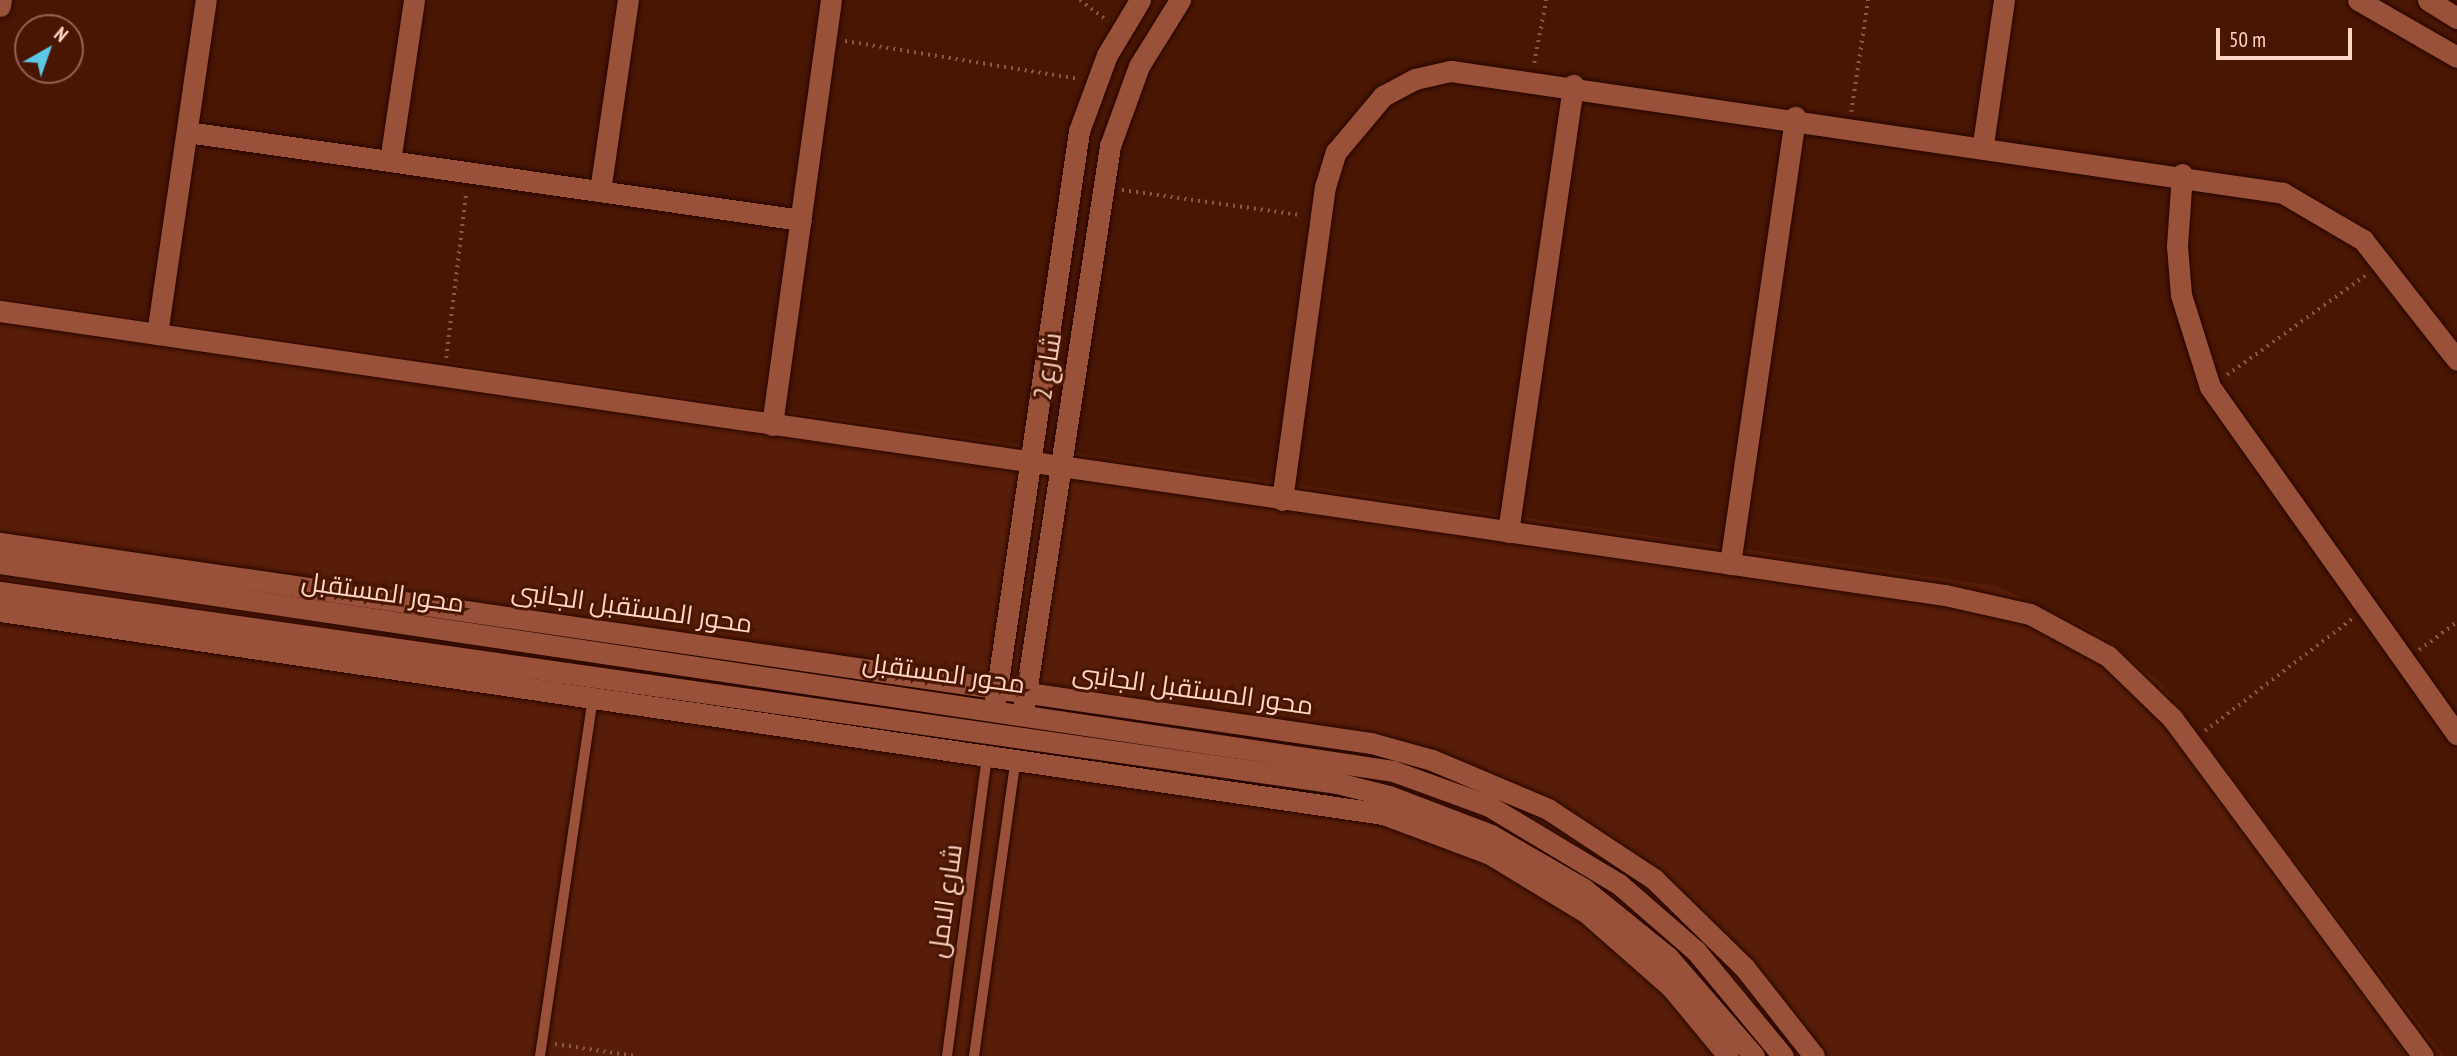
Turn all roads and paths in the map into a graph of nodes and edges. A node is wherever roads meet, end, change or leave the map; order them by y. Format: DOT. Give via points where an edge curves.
graph roads {
  1 [pos="1,0"];
  2 [pos="206,0"];
  3 [pos="414,0"];
  4 [pos="628,0"];
  5 [pos="831,0"];
  6 [pos="1080,0"];
  7 [pos="1140,0"];
  8 [pos="1180,0"];
  9 [pos="1546,0"];
  10 [pos="1868,0"];
  11 [pos="2004,0"];
  12 [pos="2358,0"];
  13 [pos="2428,0"];
  14 [pos="0,6"];
  15 [pos="2457,18"];
  16 [pos="1121,30"];
  17 [pos="824,38"];
  18 [pos="2457,57"];
  19 [pos="1531,79"];
  20 [pos="1096,82"];
  21 [pos="1573,85"];
  22 [pos="1795,117"];
  23 [pos="1849,125"];
  24 [pos="187,132"];
  25 [pos="1983,144"];
  26 [pos="390,161"];
  27 [pos="469,173"];
  28 [pos="2182,174"];
  29 [pos="1102,187"];
  30 [pos="600,191"];
  31 [pos="1321,218"];
  32 [pos="801,220"];
  33 [pos="2385,262"];
  34 [pos="0,311"];
  35 [pos="157,334"];
  36 [pos="2457,360"];
  37 [pos="443,377"];
  38 [pos="2210,387"];
  39 [pos="772,425"];
  40 [pos="1029,463"];
  41 [pos="1060,468"];
  42 [pos="1282,500"];
  43 [pos="1508,532"];
  44 [pos="0,543"];
  45 [pos="0,563"];
  46 [pos="1730,564"];
  47 [pos="0,592"];
  48 [pos="2365,609"];
  49 [pos="0,611"];
  50 [pos="2457,622"];
  51 [pos="2403,662"];
  52 [pos="595,686"];
  53 [pos="996,698"];
  54 [pos="1024,703"];
  55 [pos="2457,734"];
  56 [pos="2190,742"];
  57 [pos="989,744"];
  58 [pos="1017,748"];
  59 [pos="543,1042"];
  60 [pos="540,1056"];
  61 [pos="635,1056"];
  62 [pos="947,1056"];
  63 [pos="974,1056"];
  64 [pos="1728,1056"];
  65 [pos="1754,1056"];
  66 [pos="1783,1056"];
  67 [pos="1814,1056"];
  68 [pos="2423,1056"];
  1 -- 14 [label="street"];
  2 -- 24 [label="street"];
  3 -- 26 [label="street"];
  4 -- 30 [label="street"];
  5 -- 17 [label="street"];
  6 -- 16 [label="path"];
  7 -- 16 [label="street, شارع 2"];
  8 -- 29 [label="street, شارع 2" via="1122,105"];
  9 -- 19 [label="path"];
  10 -- 23 [label="path"];
  11 -- 25 [label="street"];
  12 -- 18 [label="street"];
  13 -- 15 [label="street"];
  16 -- 20 [label="street, شارع 2"];
  17 -- 20 [label="path"];
  17 -- 32 [label="street"];
  19 -- 21 [label="street"];
  19 -- 31 [label="street" via="1451,71 1415,79 1383,96 1336,152"];
  20 -- 40 [label="street, شارع 2" via="1069,181"];
  21 -- 22 [label="street"];
  21 -- 43 [label="street"];
  22 -- 23 [label="street"];
  22 -- 46 [label="street"];
  23 -- 25 [label="street"];
  24 -- 26 [label="street"];
  24 -- 35 [label="street"];
  25 -- 28 [label="street"];
  26 -- 27 [label="street"];
  27 -- 30 [label="street"];
  27 -- 37 [label="path"];
  28 -- 33 [label="street" via="2292,197 2338,221"];
  28 -- 38 [label="street" via="2180,283"];
  29 -- 31 [label="path"];
  29 -- 41 [label="street, شارع 2"];
  30 -- 32 [label="street"];
  31 -- 42 [label="street"];
  32 -- 39 [label="street"];
  33 -- 36 [label="street"];
  33 -- 38 [label="path"];
  34 -- 35 [label="street"];
  35 -- 37 [label="street"];
  37 -- 39 [label="street"];
  38 -- 48 [label="street"];
  39 -- 40 [label="street"];
  40 -- 41 [label="street"];
  40 -- 53 [label="street, شارع 2"];
  41 -- 42 [label="street"];
  41 -- 54 [label="street, شارع 2"];
  42 -- 43 [label="street"];
  43 -- 46 [label="street"];
  44 -- 53 [label="street, محور المستقبل الجانبى"];
  45 -- 53 [label="street, محور المستقبل"];
  46 -- 56 [label="street" via="1988,602 2030,614 2108,656"];
  47 -- 52 [label="street, محور المستقبل"];
  48 -- 51 [label="street"];
  48 -- 56 [label="path"];
  49 -- 52 [label="street"];
  50 -- 51 [label="path"];
  51 -- 55 [label="street"];
  52 -- 57 [label="street, محور المستقبل"];
  52 -- 59 [label="lane"];
  53 -- 54 [label="street, محور المستقبل"];
  53 -- 57 [label="street, شارع 2"];
  54 -- 58 [label="street, شارع 2"];
  54 -- 66 [label="street, محور المستقبل" via="1344,759 1489,806 1578,855 1659,916 1730,989"];
  54 -- 67 [label="street, محور المستقبل الجانبى" via="1371,743 1491,782 1602,842 1654,879 1744,967"];
  56 -- 68 [label="street"];
  57 -- 58 [label="street, محور المستقبل"];
  57 -- 62 [label="lane, شارع الامل"];
  58 -- 63 [label="lane, شارع الامل"];
  58 -- 64 [label="street" via="1327,802 1437,832 1510,865 1587,913 1672,988"];
  58 -- 65 [label="street, محور المستقبل" via="1337,783 1490,835 1628,921 1706,996"];
  59 -- 60 [label="lane"];
  59 -- 61 [label="path"];
}
